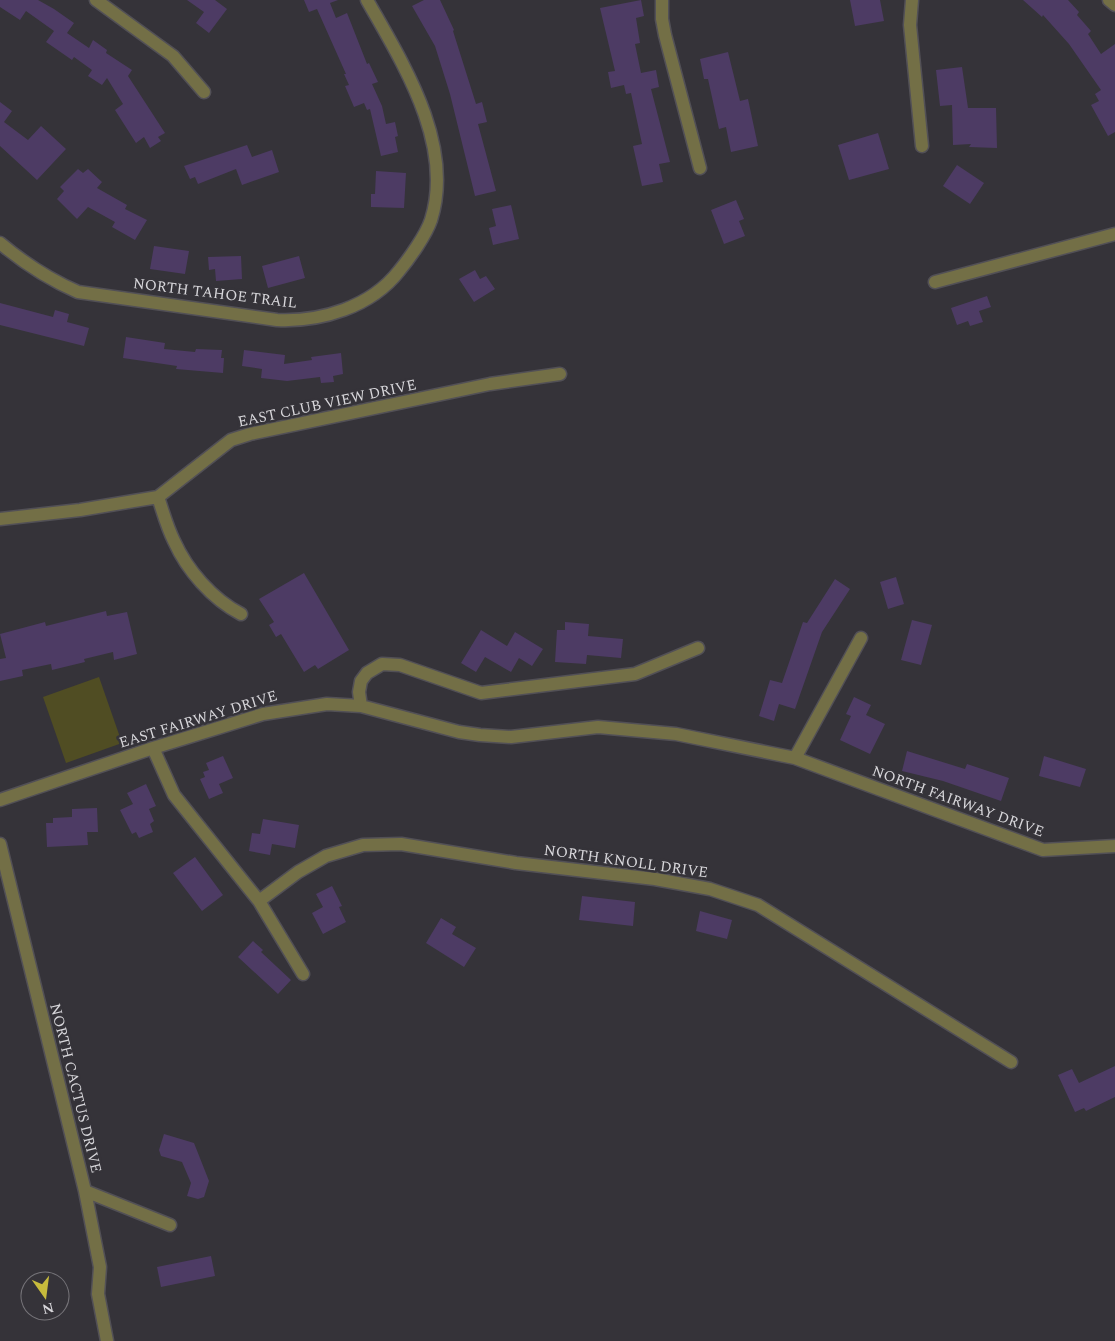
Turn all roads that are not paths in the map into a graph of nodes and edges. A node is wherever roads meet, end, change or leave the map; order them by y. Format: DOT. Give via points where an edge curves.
graph roads {
  1 [pos="96,0"];
  2 [pos="367,0"];
  3 [pos="662,0"];
  4 [pos="912,0"];
  5 [pos="1109,0"];
  6 [pos="1115,6"];
  7 [pos="204,92"];
  8 [pos="922,146"];
  9 [pos="700,168"];
  10 [pos="1115,234"];
  11 [pos="0,243"];
  12 [pos="935,282"];
  13 [pos="560,374"];
  14 [pos="158,497"];
  15 [pos="0,518"];
  16 [pos="241,614"];
  17 [pos="861,638"];
  18 [pos="698,648"];
  19 [pos="361,706"];
  20 [pos="153,748"];
  21 [pos="795,758"];
  22 [pos="0,800"];
  23 [pos="0,844"];
  24 [pos="1115,846"];
  25 [pos="259,901"];
  26 [pos="303,974"];
  27 [pos="1010,1062"];
  28 [pos="86,1191"];
  29 [pos="170,1225"];
  30 [pos="107,1341"];
  1 -- 7 [label="street" via="173,56"];
  2 -- 11 [label="street, NORTH TAHOE TRAIL" via="412,78 423,107 435,161 436,182 431,220 407,262 374,294 320,318 277,320 78,292 30,268"];
  3 -- 9 [label="street" via="665,36"];
  4 -- 8 [label="street" via="910,25"];
  5 -- 6 [label="street"];
  10 -- 12 [label="street"];
  13 -- 14 [label="street, EAST CLUB VIEW DRIVE" via="490,384 250,434 231,440"];
  14 -- 15 [label="street, EAST CLUB VIEW DRIVE" via="80,510"];
  14 -- 16 [label="street" via="174,542 186,563 226,606"];
  17 -- 21 [label="street"];
  18 -- 19 [label="street" via="635,674 481,693 400,665 382,664 361,681"];
  19 -- 20 [label="street, EAST FAIRWAY DRIVE" via="327,704 263,714"];
  19 -- 21 [label="street, EAST FAIRWAY DRIVE" via="480,735 511,737 598,727 646,730"];
  20 -- 22 [label="street, EAST FAIRWAY DRIVE"];
  20 -- 25 [label="street" via="174,795"];
  21 -- 24 [label="street, NORTH FAIRWAY DRIVE" via="1043,850"];
  23 -- 28 [label="street, NORTH CACTUS DRIVE"];
  25 -- 26 [label="street"];
  25 -- 27 [label="street, NORTH KNOLL DRIVE" via="326,856 363,845 400,844 710,889 758,905"];
  28 -- 29 [label="street"];
  28 -- 30 [label="street, NORTH CACTUS DRIVE" via="100,1267 98,1294"];
}
